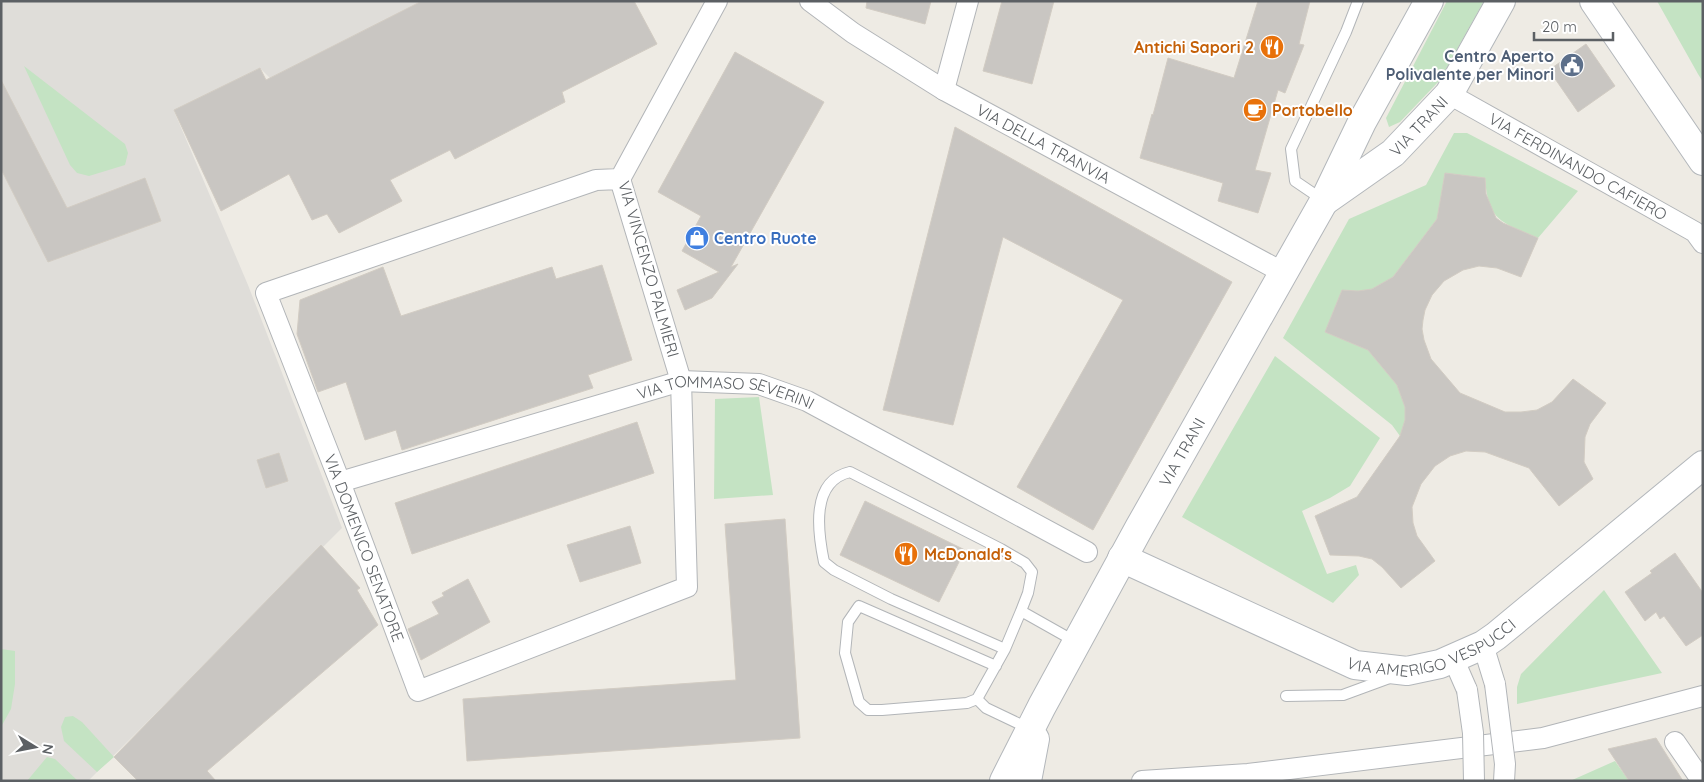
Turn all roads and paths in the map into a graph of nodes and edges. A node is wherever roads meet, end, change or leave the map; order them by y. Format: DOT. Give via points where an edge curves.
graph roads {
  1 [pos="717,1"];
  2 [pos="810,1"];
  3 [pos="968,1"];
  4 [pos="1358,1"];
  5 [pos="1429,1"];
  6 [pos="1501,1"];
  7 [pos="1594,1"];
  8 [pos="944,90"];
  9 [pos="1449,94"];
  10 [pos="1703,161"];
  11 [pos="620,179"];
  12 [pos="1324,201"];
  13 [pos="1700,235"];
  14 [pos="1284,273"];
  15 [pos="681,381"];
  16 [pos="1703,465"];
  17 [pos="340,482"];
  18 [pos="1087,552"];
  19 [pos="1122,558"];
  20 [pos="1021,611"];
  21 [pos="1076,642"];
  22 [pos="1483,645"];
  23 [pos="1005,649"];
  24 [pos="1453,658"];
  25 [pos="996,666"];
  26 [pos="1407,672"];
  27 [pos="1286,696"];
  28 [pos="1703,696"];
  29 [pos="977,699"];
  30 [pos="1033,728"];
  31 [pos="1675,742"];
  32 [pos="1004,781"];
  33 [pos="1027,781"];
  34 [pos="1142,781"];
  35 [pos="1474,781"];
  36 [pos="1504,781"];
  37 [pos="1702,781"];
  1 -- 11 [label="street, VIA VINCENZO PALMIERI"];
  2 -- 8 [label="street, VIA DELLA TRANVIA" via="853,33"];
  3 -- 8 [label="street"];
  4 -- 12 [label="lane" via="1291,149 1295,181"];
  5 -- 12 [label="main road, VIA TRANI" via="1362,122"];
  6 -- 9 [label="main road, VIA TRANI"];
  7 -- 10 [label="main road"];
  8 -- 14 [label="street, VIA DELLA TRANVIA"];
  9 -- 12 [label="main road, VIA TRANI" via="1393,153"];
  9 -- 13 [label="street, VIA FERDINANDO CAFIERO"];
  11 -- 15 [label="street, VIA VINCENZO PALMIERI"];
  11 -- 17 [label="street, VIA DOMENICO SENATORE" via="596,180 266,293"];
  12 -- 14 [label="main road, VIA TRANI"];
  14 -- 19 [label="main road, VIA TRANI"];
  15 -- 17 [label="street, VIA TOMMASO SEVERINI"];
  15 -- 17 [label="street, VIA DOMENICO SENATORE" via="687,586 418,691"];
  15 -- 18 [label="street, VIA TOMMASO SEVERINI" via="759,384 807,401"];
  16 -- 22 [label="main road, VIA AMERIGO VESPUCCI"];
  19 -- 21 [label="main road, VIA TRANI"];
  19 -- 26 [label="main road, VIA AMERIGO VESPUCCI" via="1355,665"];
  20 -- 21 [label="lane"];
  20 -- 23 [label="lane"];
  20 -- 23 [label="lane" via="1032,572 1025,563 850,472 838,477 826,492 818,516 824,562 891,599"];
  21 -- 30 [label="main road, VIA TRANI"];
  22 -- 24 [label="main road, VIA AMERIGO VESPUCCI"];
  22 -- 36 [label="street, bridge" via="1495,684 1505,764"];
  23 -- 25 [label="lane"];
  24 -- 26 [label="main road, VIA AMERIGO VESPUCCI"];
  24 -- 35 [label="street, bridge" via="1467,690 1473,733"];
  25 -- 29 [label="lane"];
  25 -- 29 [label="lane" via="859,606 848,622 845,653 859,702 868,710 966,703"];
  26 -- 27 [label="lane" via="1343,695"];
  28 -- 34 [label="street" via="1543,738 1248,774"];
  29 -- 30 [label="lane" via="986,708"];
  30 -- 32 [label="main road, VIA TRANI"];
  30 -- 33 [label="main road, VIA TRANI"];
  31 -- 37 [label="street"];
}
